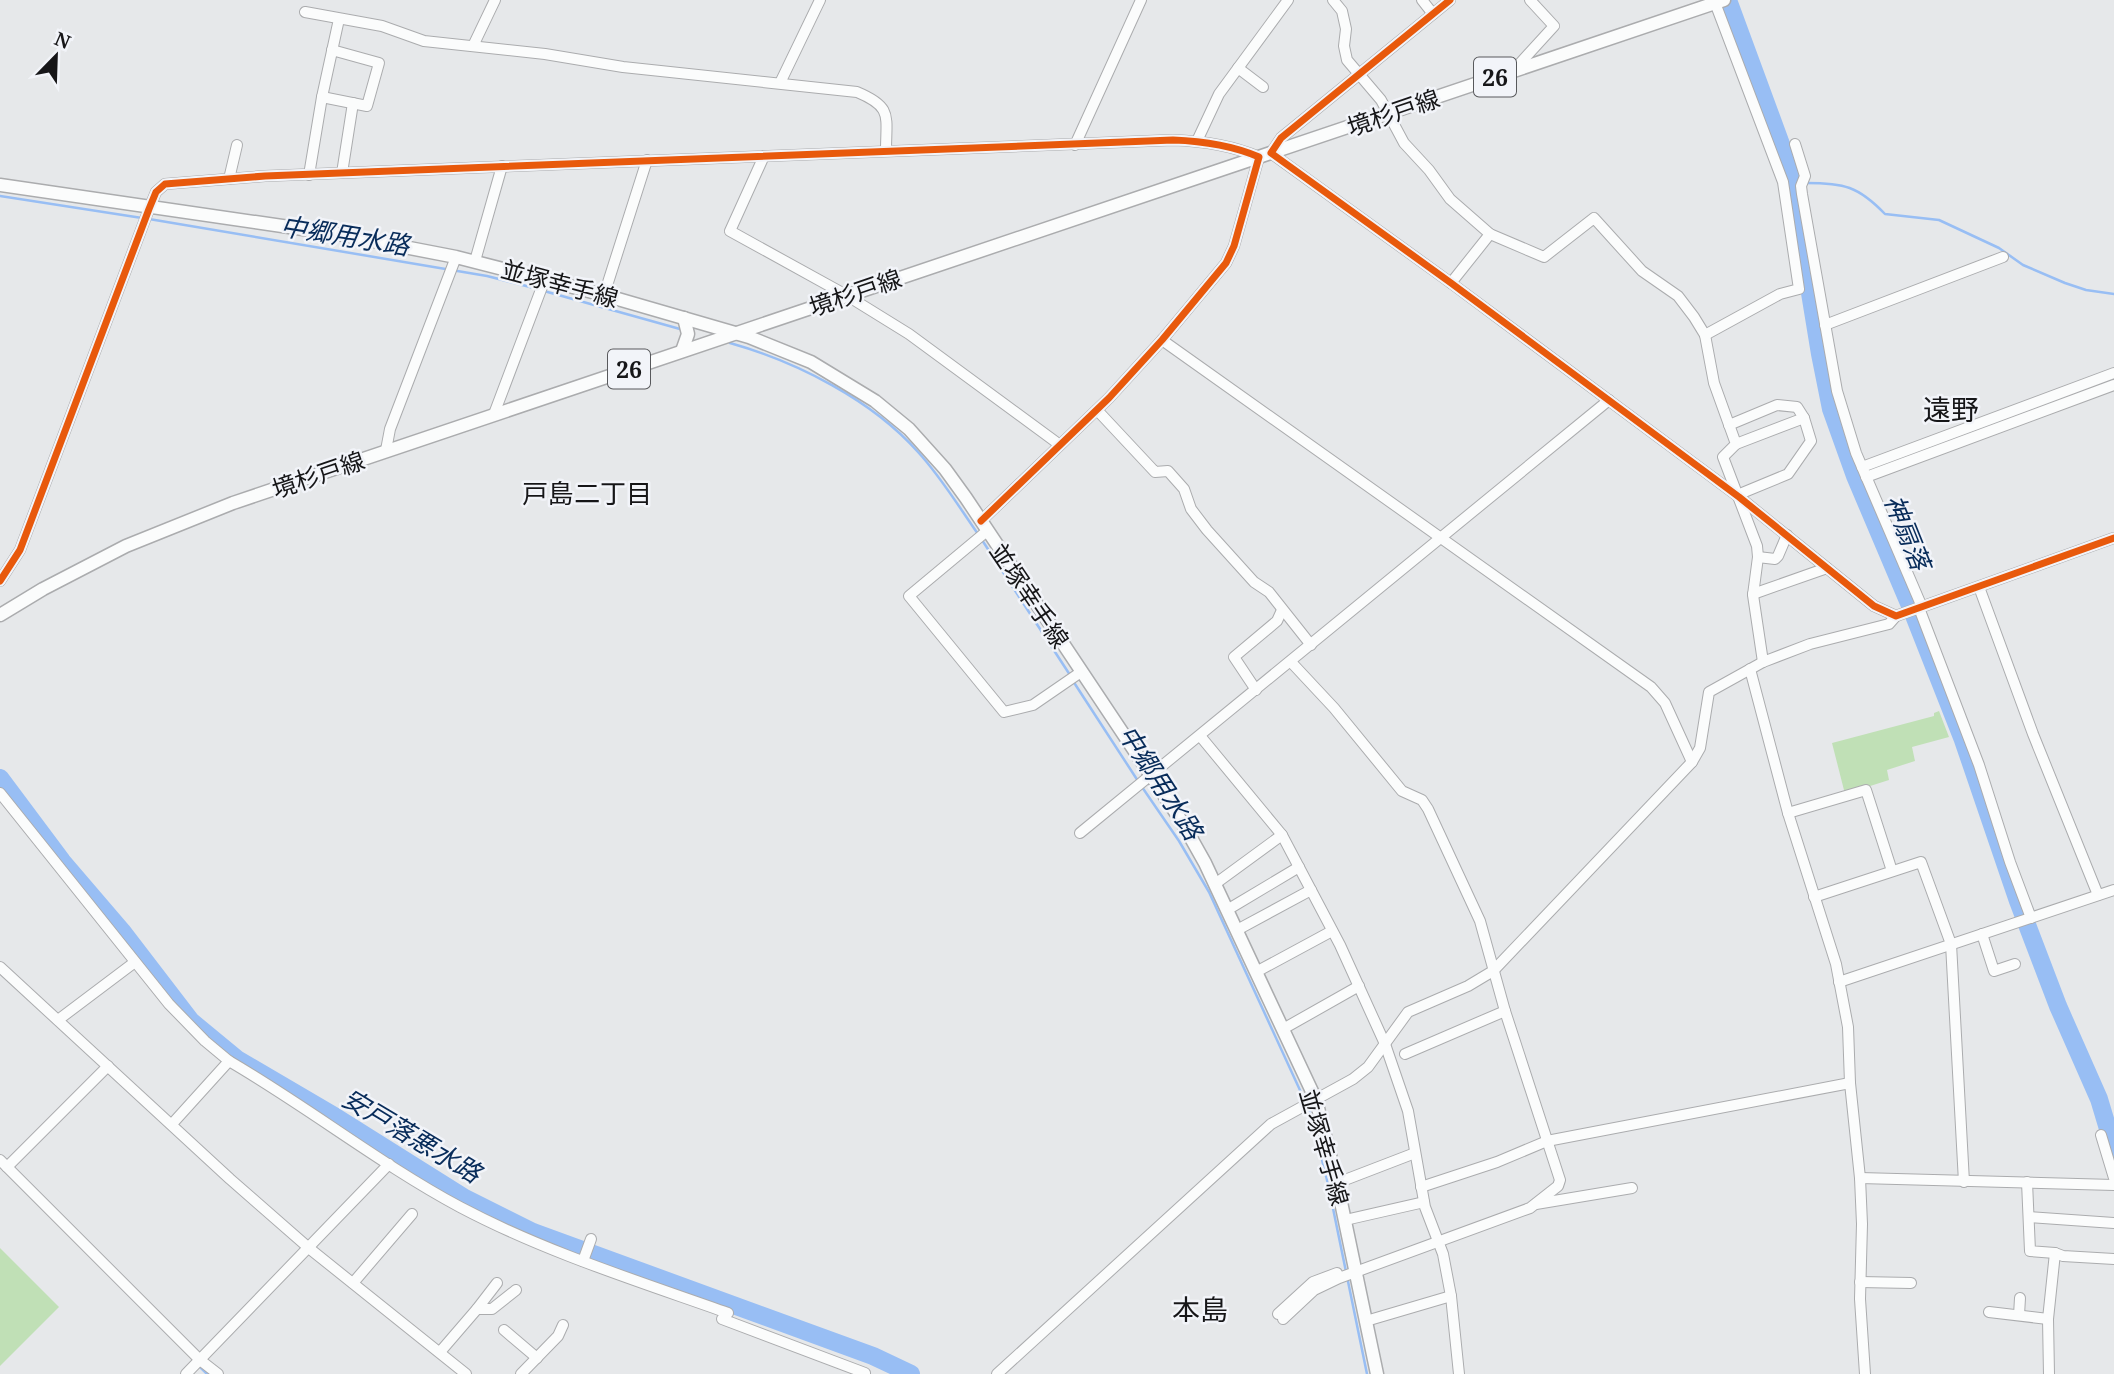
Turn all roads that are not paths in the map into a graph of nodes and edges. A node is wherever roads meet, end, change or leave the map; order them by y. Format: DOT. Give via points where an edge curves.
graph roads {
  1 [pos="495,0"];
  2 [pos="820,0"];
  3 [pos="1142,0"];
  4 [pos="1288,0"];
  5 [pos="1333,0"];
  6 [pos="1422,0"];
  7 [pos="1450,0"];
  8 [pos="1530,0"];
  9 [pos="1718,1"];
  10 [pos="305,12"];
  11 [pos="1433,14"];
  12 [pos="339,19"];
  13 [pos="473,46"];
  14 [pos="332,50"];
  15 [pos="1238,68"];
  16 [pos="1513,71"];
  17 [pos="1360,73"];
  18 [pos="780,83"];
  19 [pos="1263,87"];
  20 [pos="322,97"];
  21 [pos="353,103"];
  22 [pos="1387,115"];
  23 [pos="1197,141"];
  24 [pos="1795,144"];
  25 [pos="237,145"];
  26 [pos="1075,145"];
  27 [pos="886,151"];
  28 [pos="1265,155"];
  29 [pos="764,156"];
  30 [pos="647,160"];
  31 [pos="502,166"];
  32 [pos="342,173"];
  33 [pos="309,175"];
  34 [pos="229,179"];
  35 [pos="0,185"];
  36 [pos="1802,194"];
  37 [pos="1786,195"];
  38 [pos="149,209"];
  39 [pos="1490,234"];
  40 [pos="456,257"];
  41 [pos="2003,257"];
  42 [pos="475,261"];
  43 [pos="545,279"];
  44 [pos="1451,283"];
  45 [pos="604,295"];
  46 [pos="846,295"];
  47 [pos="684,318"];
  48 [pos="1825,325"];
  49 [pos="735,333"];
  50 [pos="1705,335"];
  51 [pos="1162,340"];
  52 [pos="682,351"];
  53 [pos="2114,373"];
  54 [pos="2114,385"];
  55 [pos="1609,400"];
  56 [pos="1097,410"];
  57 [pos="494,414"];
  58 [pos="1804,418"];
  59 [pos="1729,425"];
  60 [pos="1736,444"];
  61 [pos="1060,445"];
  62 [pos="386,450"];
  63 [pos="1864,472"];
  64 [pos="1739,497"];
  65 [pos="984,526"];
  66 [pos="1787,535"];
  67 [pos="1441,538"];
  68 [pos="2114,538"];
  69 [pos="1758,557"];
  70 [pos="1827,568"];
  71 [pos="0,581"];
  72 [pos="1979,587"];
  73 [pos="1753,594"];
  74 [pos="1920,608"];
  75 [pos="1282,610"];
  76 [pos="0,615"];
  77 [pos="1896,617"];
  78 [pos="1311,645"];
  79 [pos="1291,662"];
  80 [pos="1763,662"];
  81 [pos="1750,670"];
  82 [pos="1081,672"];
  83 [pos="1256,690"];
  84 [pos="1201,737"];
  85 [pos="1692,762"];
  86 [pos="1152,777"];
  87 [pos="0,793"];
  88 [pos="1787,813"];
  89 [pos="1080,833"];
  90 [pos="1282,835"];
  91 [pos="1298,867"];
  92 [pos="1892,871"];
  93 [pos="1215,884"];
  94 [pos="1311,890"];
  95 [pos="2114,890"];
  96 [pos="2098,895"];
  97 [pos="1814,897"];
  98 [pos="1227,910"];
  99 [pos="2031,918"];
  100 [pos="1237,930"];
  101 [pos="1332,931"];
  102 [pos="1982,934"];
  103 [pos="1951,944"];
  104 [pos="135,962"];
  105 [pos="2015,964"];
  106 [pos="0,967"];
  107 [pos="1493,971"];
  108 [pos="1256,972"];
  109 [pos="1839,982"];
  110 [pos="1359,986"];
  111 [pos="1505,1011"];
  112 [pos="58,1020"];
  113 [pos="1283,1028"];
  114 [pos="1385,1044"];
  115 [pos="1405,1054"];
  116 [pos="229,1061"];
  117 [pos="108,1066"];
  118 [pos="1850,1083"];
  119 [pos="1316,1100"];
  120 [pos="172,1124"];
  121 [pos="2101,1135"];
  122 [pos="1547,1141"];
  123 [pos="1415,1153"];
  124 [pos="4,1164"];
  125 [pos="389,1164"];
  126 [pos="1860,1178"];
  127 [pos="2114,1178"];
  128 [pos="1964,1182"];
  129 [pos="2027,1182"];
  130 [pos="1337,1183"];
  131 [pos="2114,1185"];
  132 [pos="1421,1187"];
  133 [pos="1632,1188"];
  134 [pos="1424,1202"];
  135 [pos="1534,1205"];
  136 [pos="412,1214"];
  137 [pos="2029,1217"];
  138 [pos="1345,1220"];
  139 [pos="2114,1223"];
  140 [pos="591,1239"];
  141 [pos="1437,1243"];
  142 [pos="310,1249"];
  143 [pos="2055,1253"];
  144 [pos="2114,1259"];
  145 [pos="583,1261"];
  146 [pos="1356,1273"];
  147 [pos="1860,1282"];
  148 [pos="353,1283"];
  149 [pos="497,1283"];
  150 [pos="1911,1283"];
  151 [pos="516,1290"];
  152 [pos="1451,1296"];
  153 [pos="2020,1298"];
  154 [pos="477,1309"];
  155 [pos="1989,1312"];
  156 [pos="2018,1315"];
  157 [pos="1280,1316"];
  158 [pos="2048,1319"];
  159 [pos="1366,1321"];
  160 [pos="563,1325"];
  161 [pos="504,1330"];
  162 [pos="440,1352"];
  163 [pos="537,1358"];
  164 [pos="200,1360"];
  165 [pos="865,1373"];
  166 [pos="186,1374"];
  167 [pos="218,1374"];
  168 [pos="466,1374"];
  169 [pos="522,1374"];
  170 [pos="997,1374"];
  171 [pos="1377,1374"];
  172 [pos="1459,1374"];
  173 [pos="1865,1374"];
  174 [pos="2049,1374"];
  1 -- 13 [label="street"];
  2 -- 18 [label="street"];
  3 -- 26 [label="street"];
  4 -- 15 [label="street"];
  5 -- 17 [label="street" via="1342,11 1346,29 1345,54"];
  6 -- 11 [label="street"];
  7 -- 11 [label="street"];
  8 -- 16 [label="street" via="1554,26"];
  9 -- 16 [label="main road, 境杉戸線 / 26"];
  9 -- 37 [label="street"];
  10 -- 12 [label="street"];
  11 -- 17 [label="street"];
  12 -- 13 [label="street" via="383,26 424,41"];
  12 -- 14 [label="street"];
  13 -- 18 [label="street"];
  14 -- 20 [label="street"];
  14 -- 21 [label="street" via="379,63 367,106"];
  15 -- 19 [label="street"];
  15 -- 23 [label="street" via="1219,94"];
  16 -- 22 [label="main road, 境杉戸線 / 26"];
  17 -- 22 [label="street"];
  17 -- 28 [label="street"];
  18 -- 27 [label="street" via="857,92 877,100 885,110"];
  20 -- 21 [label="street"];
  20 -- 33 [label="street"];
  21 -- 32 [label="street"];
  22 -- 28 [label="main road, 境杉戸線 / 26"];
  22 -- 39 [label="street" via="1450,199"];
  23 -- 26 [label="street"];
  23 -- 28 [label="street"];
  24 -- 36 [label="street" via="1805,176"];
  25 -- 34 [label="street"];
  26 -- 27 [label="street"];
  27 -- 29 [label="street"];
  28 -- 44 [label="street"];
  28 -- 46 [label="main road, 境杉戸線 / 26"];
  28 -- 51 [label="street" via="1226,263"];
  29 -- 30 [label="street"];
  29 -- 46 [label="street" via="730,231"];
  30 -- 31 [label="street"];
  30 -- 45 [label="street"];
  31 -- 32 [label="street"];
  31 -- 42 [label="street"];
  32 -- 33 [label="street"];
  33 -- 34 [label="street"];
  34 -- 38 [label="street" via="165,184"];
  35 -- 38 [label="main road, 並塚幸手線"];
  36 -- 37 [label="street"];
  36 -- 48 [label="street"];
  37 -- 50 [label="street" via="1799,289 1780,294"];
  38 -- 40 [label="main road, 並塚幸手線" via="337,234"];
  38 -- 71 [label="street" via="20,550"];
  39 -- 44 [label="street"];
  39 -- 50 [label="street" via="1544,257 1594,218 1642,271 1678,296"];
  40 -- 42 [label="main road, 並塚幸手線"];
  40 -- 62 [label="street"];
  41 -- 48 [label="street"];
  42 -- 43 [label="main road, 並塚幸手線"];
  43 -- 45 [label="main road, 並塚幸手線"];
  43 -- 57 [label="street"];
  44 -- 55 [label="street"];
  45 -- 47 [label="main road, 並塚幸手線"];
  46 -- 49 [label="main road, 境杉戸線 / 26"];
  46 -- 61 [label="street" via="909,334"];
  47 -- 49 [label="main road, 並塚幸手線"];
  47 -- 52 [label="main road" via="688,334"];
  48 -- 63 [label="street" via="1837,391"];
  49 -- 52 [label="main road, 境杉戸線 / 26"];
  49 -- 65 [label="main road, 並塚幸手線" via="811,362 875,401 909,429 945,469"];
  50 -- 59 [label="street" via="1714,383"];
  51 -- 56 [label="street"];
  51 -- 67 [label="street"];
  52 -- 57 [label="main road, 境杉戸線 / 26"];
  53 -- 63 [label="street"];
  54 -- 63 [label="street"];
  55 -- 64 [label="street"];
  55 -- 67 [label="street"];
  56 -- 61 [label="street"];
  56 -- 75 [label="street" via="1155,472 1168,471 1177,480 1207,530"];
  57 -- 62 [label="main road, 境杉戸線 / 26"];
  58 -- 59 [label="street" via="1797,407 1777,405"];
  58 -- 60 [label="street"];
  58 -- 64 [label="street" via="1811,441 1788,474"];
  59 -- 60 [label="street"];
  60 -- 64 [label="street" via="1723,457"];
  61 -- 65 [label="street"];
  62 -- 76 [label="main road, 境杉戸線 / 26" via="126,546"];
  63 -- 74 [label="street"];
  64 -- 66 [label="street"];
  64 -- 69 [label="street"];
  65 -- 82 [label="main road, 並塚幸手線"];
  65 -- 82 [label="street" via="909,596 1004,712 1033,705"];
  66 -- 69 [label="street" via="1778,556"];
  66 -- 70 [label="street"];
  67 -- 78 [label="street"];
  67 -- 85 [label="street" via="1651,687 1665,703"];
  68 -- 72 [label="street"];
  69 -- 73 [label="street"];
  70 -- 73 [label="street"];
  70 -- 77 [label="street" via="1874,606"];
  72 -- 74 [label="street"];
  72 -- 96 [label="street"];
  73 -- 80 [label="street"];
  74 -- 77 [label="street"];
  74 -- 99 [label="street"];
  75 -- 78 [label="street"];
  75 -- 83 [label="street" via="1278,621 1234,657"];
  77 -- 80 [label="street" via="1889,624 1810,644"];
  78 -- 79 [label="street"];
  79 -- 83 [label="street"];
  79 -- 107 [label="street" via="1402,791 1424,803 1479,921"];
  80 -- 81 [label="street"];
  81 -- 85 [label="street" via="1709,692 1700,748"];
  81 -- 88 [label="street"];
  82 -- 86 [label="main road, 並塚幸手線"];
  83 -- 84 [label="street"];
  84 -- 86 [label="street"];
  84 -- 90 [label="street"];
  85 -- 107 [label="street"];
  86 -- 89 [label="street"];
  86 -- 93 [label="main road, 並塚幸手線"];
  87 -- 104 [label="street"];
  88 -- 92 [label="street" via="1866,790"];
  88 -- 97 [label="street"];
  90 -- 91 [label="street"];
  90 -- 93 [label="street"];
  91 -- 94 [label="street"];
  91 -- 98 [label="street"];
  92 -- 97 [label="street"];
  92 -- 103 [label="street" via="1921,862"];
  93 -- 98 [label="main road, 並塚幸手線"];
  94 -- 100 [label="street"];
  94 -- 101 [label="street"];
  95 -- 96 [label="street"];
  96 -- 99 [label="street"];
  97 -- 109 [label="street"];
  98 -- 100 [label="main road, 並塚幸手線"];
  99 -- 102 [label="street"];
  100 -- 108 [label="main road, 並塚幸手線"];
  101 -- 108 [label="street"];
  101 -- 110 [label="street"];
  102 -- 103 [label="street"];
  102 -- 105 [label="street" via="1994,971"];
  103 -- 109 [label="street"];
  103 -- 128 [label="street"];
  104 -- 112 [label="street"];
  104 -- 116 [label="street" via="169,1004"];
  106 -- 112 [label="street"];
  107 -- 111 [label="street"];
  107 -- 114 [label="street" via="1408,1012"];
  108 -- 113 [label="main road, 並塚幸手線"];
  109 -- 118 [label="street" via="1848,1027"];
  110 -- 113 [label="street"];
  110 -- 114 [label="street"];
  111 -- 115 [label="street"];
  111 -- 122 [label="street"];
  112 -- 117 [label="street"];
  113 -- 119 [label="main road, 並塚幸手線"];
  114 -- 119 [label="street" via="1368,1067"];
  114 -- 123 [label="street" via="1408,1111"];
  116 -- 120 [label="street"];
  116 -- 125 [label="street"];
  117 -- 120 [label="street"];
  117 -- 124 [label="street"];
  118 -- 122 [label="street"];
  118 -- 126 [label="street"];
  119 -- 130 [label="main road, 並塚幸手線"];
  119 -- 170 [label="street" via="1271,1124"];
  120 -- 142 [label="street"];
  121 -- 127 [label="street"];
  122 -- 132 [label="street"];
  122 -- 135 [label="street" via="1560,1180"];
  123 -- 130 [label="street"];
  123 -- 132 [label="street"];
  124 -- 164 [label="street"];
  125 -- 142 [label="street"];
  125 -- 145 [label="street" via="492,1224"];
  126 -- 128 [label="street"];
  126 -- 147 [label="street"];
  128 -- 129 [label="street"];
  129 -- 131 [label="street"];
  129 -- 137 [label="street"];
  130 -- 138 [label="main road, 並塚幸手線"];
  132 -- 134 [label="street"];
  133 -- 135 [label="street"];
  134 -- 138 [label="street"];
  134 -- 141 [label="street"];
  135 -- 141 [label="street"];
  136 -- 148 [label="street"];
  137 -- 139 [label="street"];
  137 -- 143 [label="street" via="2031,1251"];
  138 -- 146 [label="main road, 並塚幸手線"];
  140 -- 145 [label="street"];
  141 -- 146 [label="street"];
  141 -- 152 [label="street"];
  142 -- 148 [label="street"];
  142 -- 164 [label="street"];
  143 -- 144 [label="street"];
  143 -- 158 [label="street"];
  145 -- 165 [label="street" via="729,1313 722,1319"];
  146 -- 157 [label="street" via="1314,1290"];
  146 -- 159 [label="main road, 並塚幸手線"];
  147 -- 150 [label="street"];
  147 -- 173 [label="street"];
  148 -- 162 [label="street"];
  149 -- 154 [label="street"];
  151 -- 154 [label="street" via="492,1309"];
  152 -- 159 [label="street"];
  152 -- 172 [label="street"];
  153 -- 156 [label="street"];
  154 -- 162 [label="street"];
  155 -- 156 [label="street"];
  156 -- 158 [label="street"];
  158 -- 174 [label="street"];
  159 -- 171 [label="main road, 並塚幸手線"];
  160 -- 163 [label="street"];
  161 -- 163 [label="street"];
  162 -- 168 [label="street"];
  163 -- 169 [label="street"];
  164 -- 166 [label="street"];
  164 -- 167 [label="street"];
}
